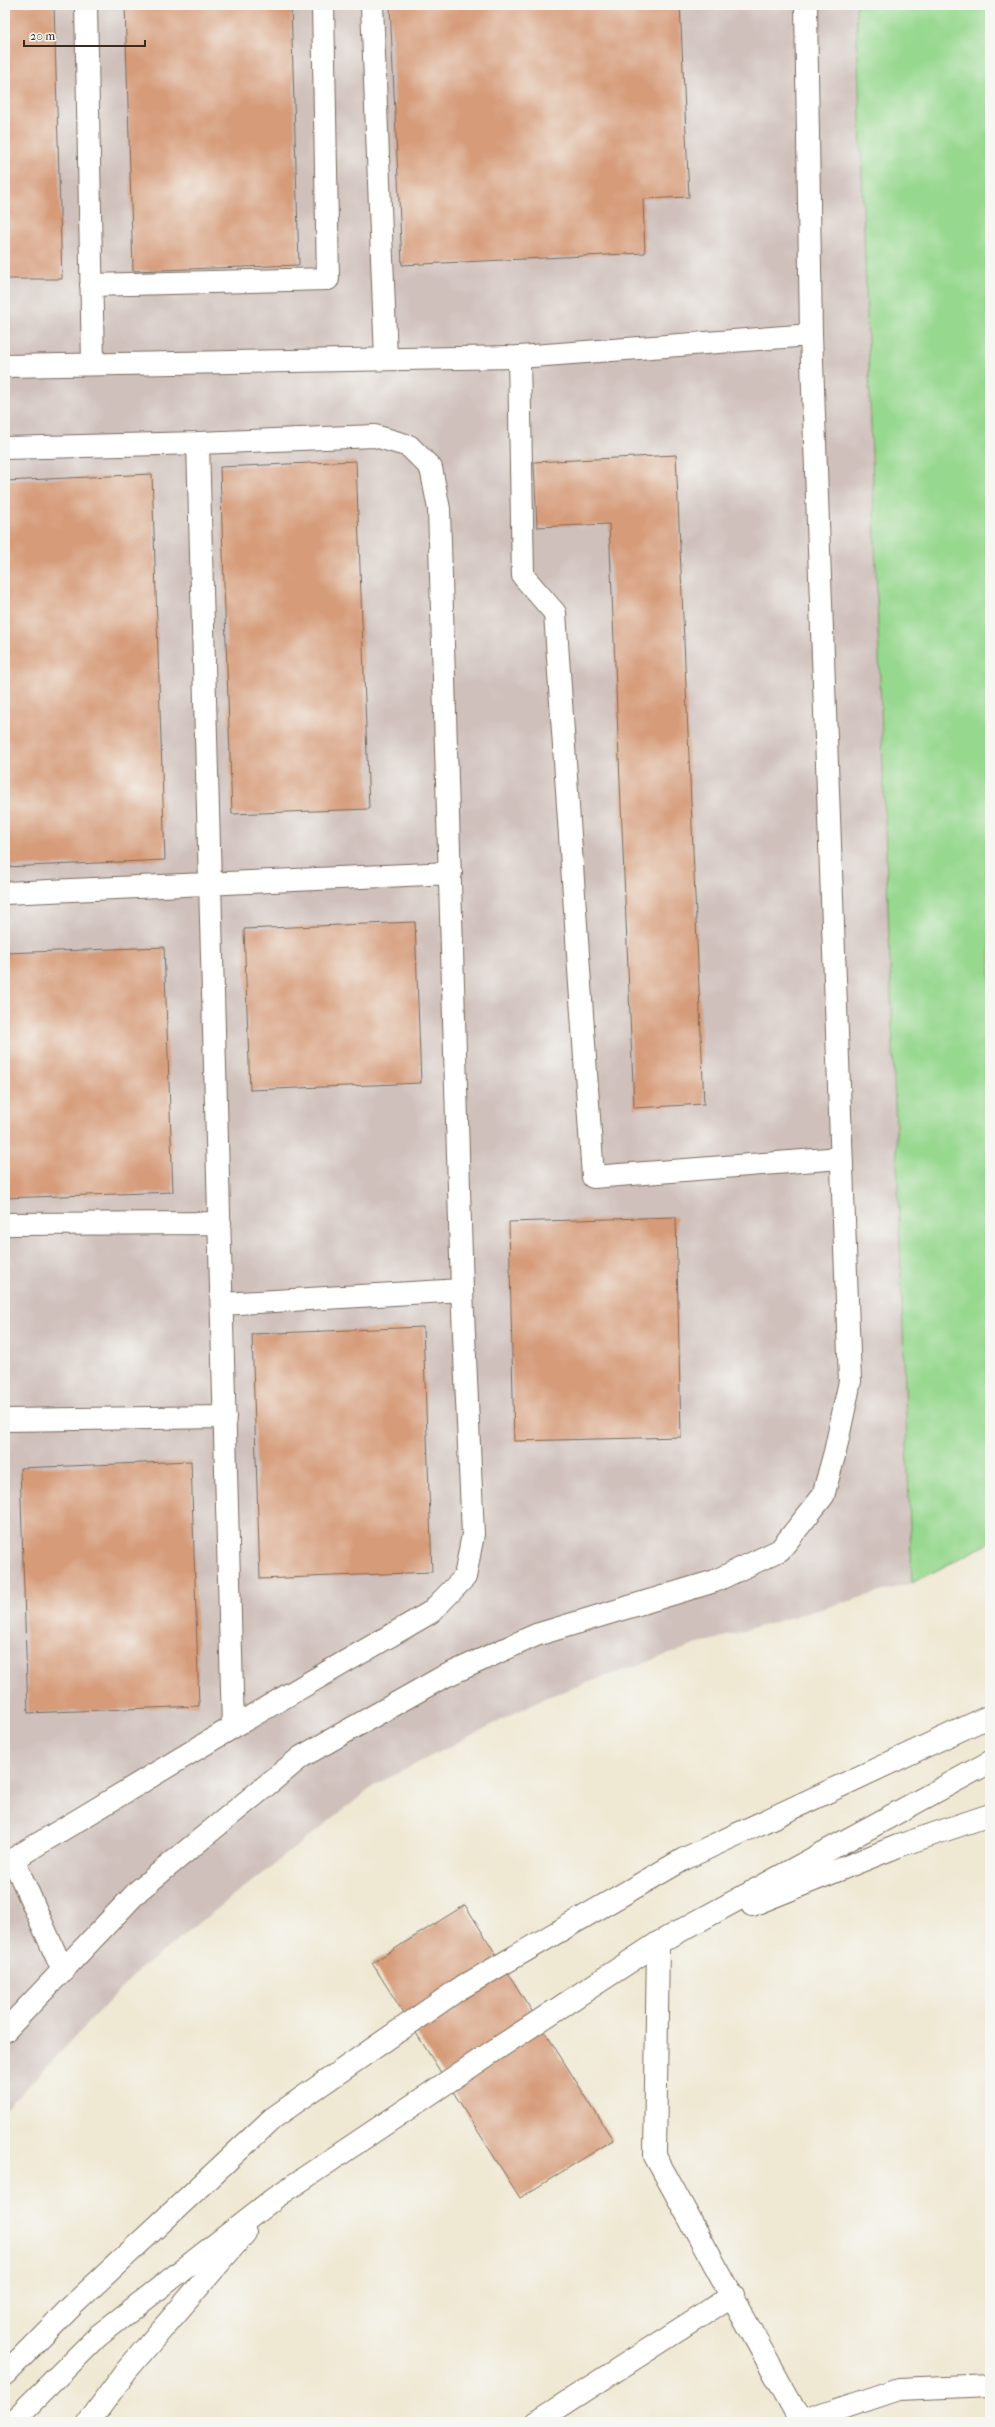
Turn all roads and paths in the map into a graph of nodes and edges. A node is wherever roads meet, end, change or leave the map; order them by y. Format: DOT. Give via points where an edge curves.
graph roads {
  1 [pos="86,5"];
  2 [pos="323,5"];
  3 [pos="372,5"];
  4 [pos="806,5"];
  5 [pos="91,285"];
  6 [pos="811,335"];
  7 [pos="519,357"];
  8 [pos="386,359"];
  9 [pos="93,364"];
  10 [pos="5,366"];
  11 [pos="198,443"];
  12 [pos="5,448"];
  13 [pos="451,874"];
  14 [pos="210,884"];
  15 [pos="5,893"];
  16 [pos="841,1158"];
  17 [pos="220,1223"];
  18 [pos="5,1224"];
  19 [pos="462,1290"];
  20 [pos="222,1304"];
  21 [pos="224,1417"];
  22 [pos="5,1420"];
  23 [pos="989,1716"];
  24 [pos="233,1727"];
  25 [pos="990,1762"];
  26 [pos="990,1815"];
  27 [pos="9,1862"];
  28 [pos="658,1943"];
  29 [pos="63,1971"];
  30 [pos="5,2031"];
  31 [pos="276,2197"];
  32 [pos="733,2295"];
  33 [pos="73,2305"];
  34 [pos="5,2360"];
  35 [pos="5,2374"];
  36 [pos="990,2385"];
  37 [pos="12,2422"];
  38 [pos="89,2422"];
  39 [pos="536,2422"];
  40 [pos="801,2422"];
  1 -- 5 [label="main road"];
  2 -- 5 [label="main road" via="328,279"];
  3 -- 8 [label="main road"];
  4 -- 6 [label="main road"];
  5 -- 9 [label="main road"];
  6 -- 7 [label="main road"];
  6 -- 16 [label="main road"];
  7 -- 8 [label="main road"];
  7 -- 16 [label="main road" via="522,576 555,613 593,1177"];
  8 -- 9 [label="main road"];
  9 -- 10 [label="main road"];
  11 -- 12 [label="main road"];
  11 -- 13 [label="main road" via="376,436 409,446 431,468 439,509"];
  11 -- 14 [label="main road"];
  13 -- 14 [label="main road"];
  13 -- 19 [label="main road"];
  14 -- 15 [label="main road"];
  14 -- 17 [label="main road"];
  16 -- 29 [label="main road" via="850,1381 836,1452 823,1496 780,1550 715,1581 536,1635 441,1678 301,1757 138,1890"];
  17 -- 18 [label="main road"];
  17 -- 20 [label="main road"];
  19 -- 20 [label="main road"];
  19 -- 24 [label="main road" via="473,1534 465,1578 431,1612"];
  20 -- 21 [label="main road"];
  21 -- 22 [label="main road"];
  21 -- 24 [label="main road"];
  23 -- 33 [label="main road" via="684,1859 459,1989 273,2118"];
  24 -- 27 [label="main road"];
  25 -- 28 [label="main road"];
  26 -- 28 [label="main road" via="898,1846"];
  27 -- 29 [label="main road"];
  28 -- 31 [label="main road"];
  28 -- 32 [label="main road" via="655,2156"];
  29 -- 30 [label="main road"];
  31 -- 37 [label="main road" via="98,2336"];
  31 -- 38 [label="main road" via="126,2371"];
  32 -- 39 [label="main road"];
  32 -- 40 [label="main road"];
  33 -- 34 [label="main road"];
  33 -- 35 [label="main road"];
  36 -- 40 [label="main road" via="899,2389"];
}
